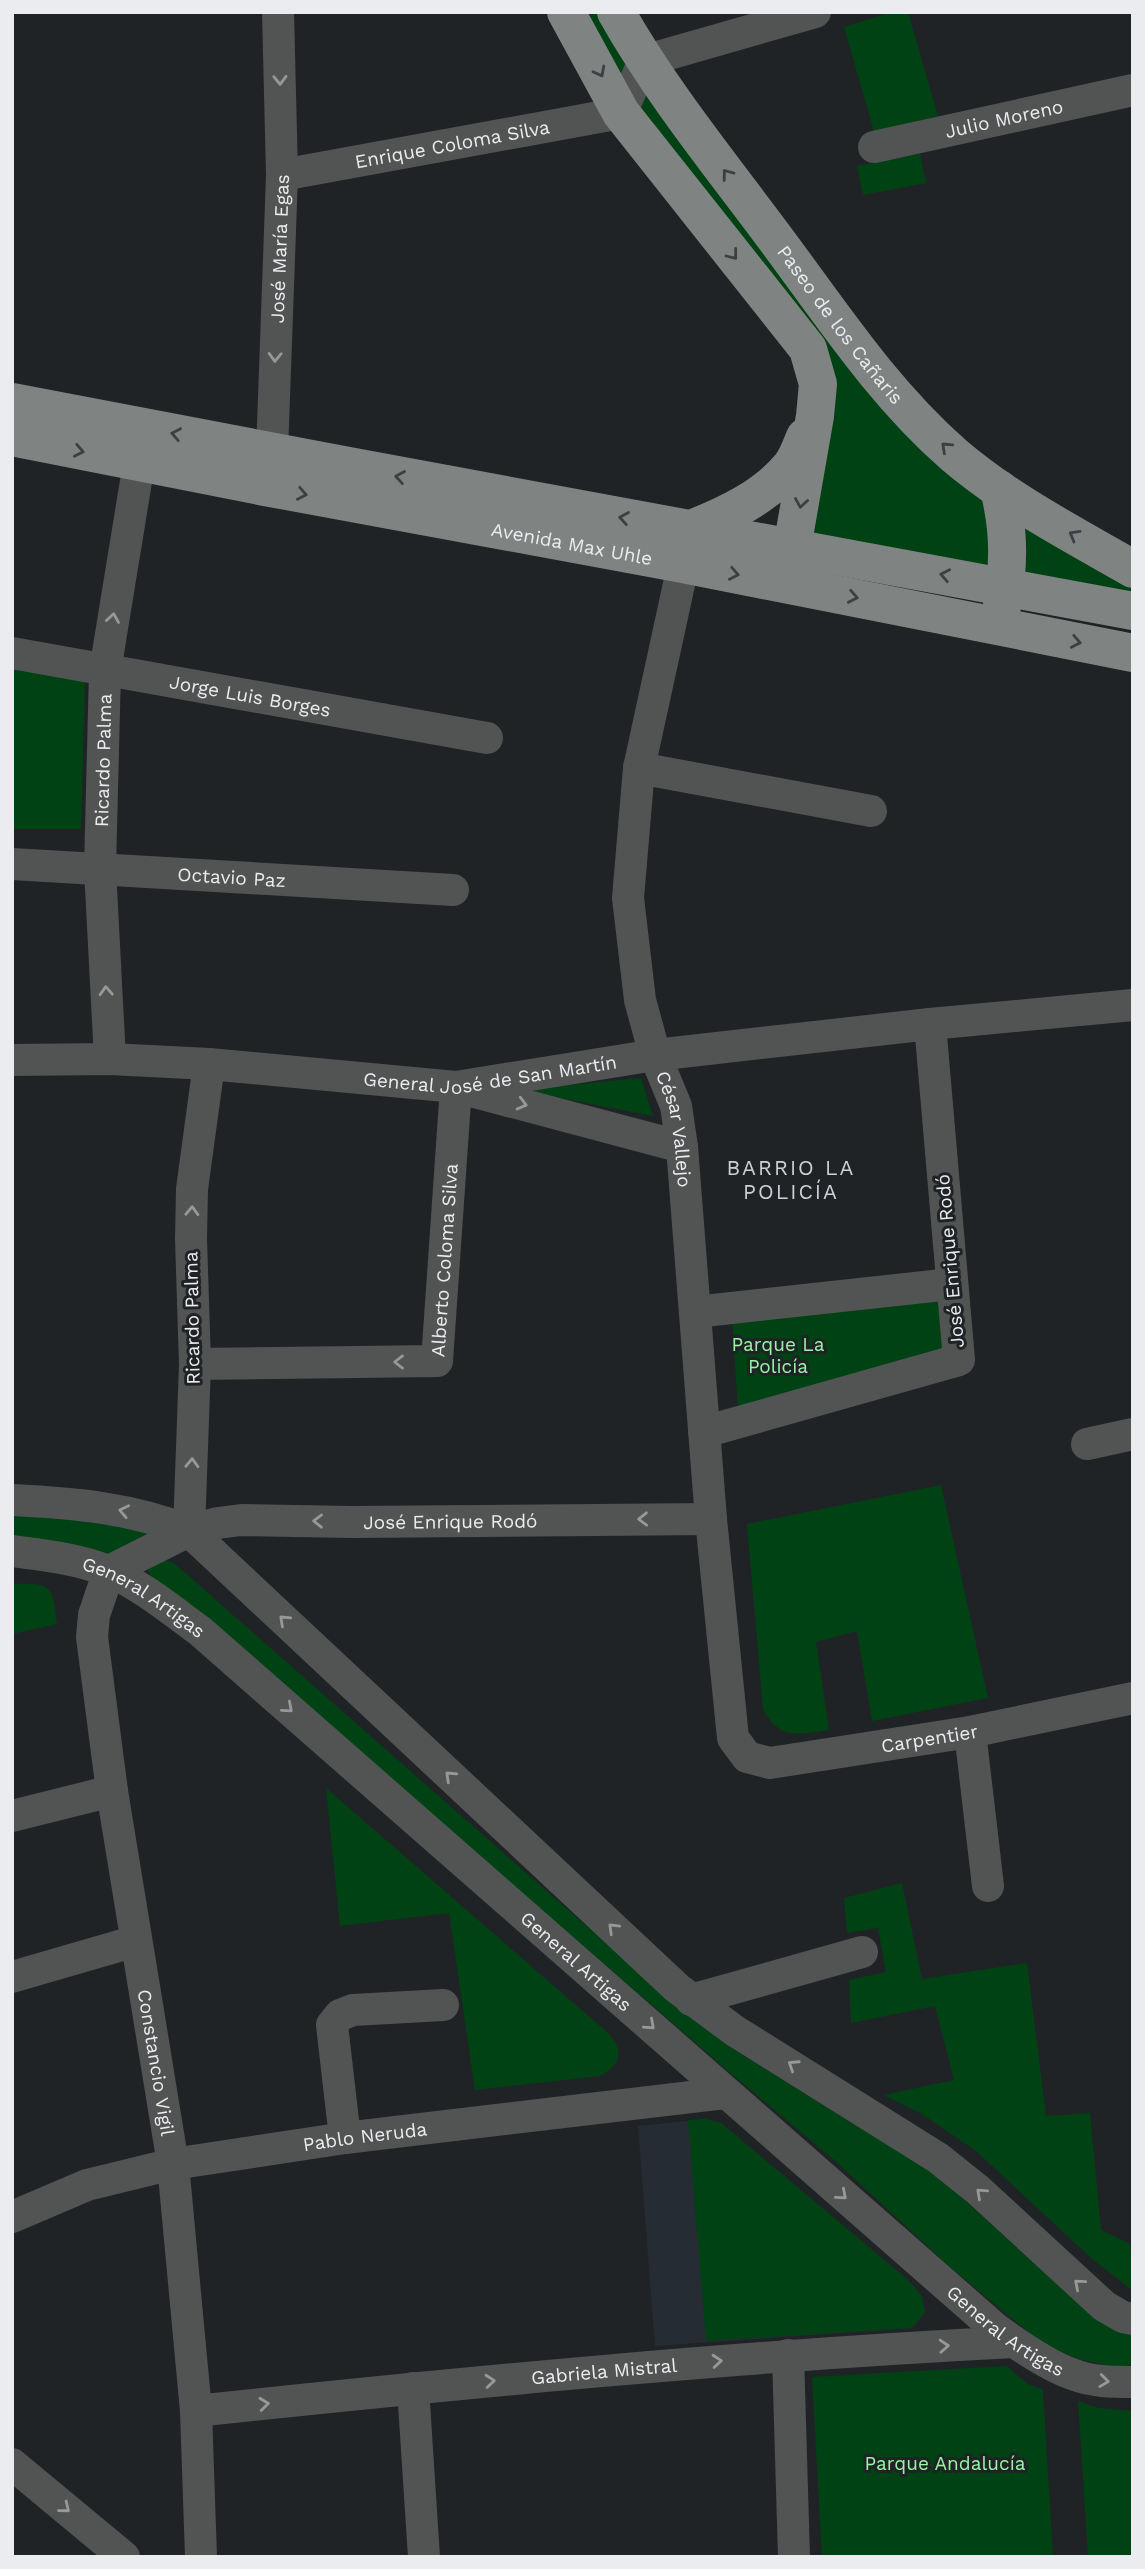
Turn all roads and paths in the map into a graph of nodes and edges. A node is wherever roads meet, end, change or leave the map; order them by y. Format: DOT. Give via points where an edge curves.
graph roads {
  1 [pos="278,12"];
  2 [pos="566,12"];
  3 [pos="616,12"];
  4 [pos="815,12"];
  5 [pos="644,61"];
  6 [pos="1133,90"];
  7 [pos="621,113"];
  8 [pos="874,148"];
  9 [pos="282,175"];
  10 [pos="12,402"];
  11 [pos="815,416"];
  12 [pos="12,437"];
  13 [pos="139,463"];
  14 [pos="268,470"];
  15 [pos="999,489"];
  16 [pos="687,546"];
  17 [pos="794,547"];
  18 [pos="1133,569"];
  19 [pos="786,584"];
  20 [pos="1005,587"];
  21 [pos="1133,611"];
  22 [pos="999,627"];
  23 [pos="12,653"];
  24 [pos="1133,653"];
  25 [pos="105,671"];
  26 [pos="487,738"];
  27 [pos="639,768"];
  28 [pos="871,811"];
  29 [pos="12,864"];
  30 [pos="100,869"];
  31 [pos="453,890"];
  32 [pos="1133,1006"];
  33 [pos="930,1024"];
  34 [pos="655,1055"];
  35 [pos="110,1059"];
  36 [pos="12,1060"];
  37 [pos="209,1064"];
  38 [pos="456,1087"];
  39 [pos="682,1147"];
  40 [pos="951,1284"];
  41 [pos="695,1312"];
  42 [pos="194,1364"];
  43 [pos="704,1433"];
  44 [pos="1133,1434"];
  45 [pos="1087,1444"];
  46 [pos="12,1500"];
  47 [pos="711,1519"];
  48 [pos="189,1531"];
  49 [pos="12,1551"];
  50 [pos="109,1572"];
  51 [pos="1133,1698"];
  52 [pos="970,1732"];
  53 [pos="733,1738"];
  54 [pos="112,1791"];
  55 [pos="12,1816"];
  56 [pos="988,1886"];
  57 [pos="136,1941"];
  58 [pos="862,1952"];
  59 [pos="12,1977"];
  60 [pos="691,2000"];
  61 [pos="443,2005"];
  62 [pos="725,2093"];
  63 [pos="345,2138"];
  64 [pos="173,2164"];
  65 [pos="12,2217"];
  66 [pos="1133,2319"];
  67 [pos="1014,2342"];
  68 [pos="788,2355"];
  69 [pos="1133,2382"];
  70 [pos="413,2388"];
  71 [pos="196,2412"];
  72 [pos="12,2464"];
  73 [pos="124,2557"];
  74 [pos="201,2557"];
  75 [pos="424,2557"];
  76 [pos="794,2557"];
  1 -- 9 [label="street, José María Egas, one-way"];
  2 -- 7 [label="main road, one-way"];
  3 -- 5 [label="main road, Paseo de los Cañaris"];
  4 -- 5 [label="street"];
  5 -- 7 [label="street"];
  15 -- 5 [label="main road, Paseo de los Cañaris, one-way" via="954,455 903,406 843,333"];
  6 -- 8 [label="street, Julio Moreno"];
  7 -- 9 [label="street, Enrique Coloma Silva"];
  7 -- 11 [label="main road, one-way" via="808,349 818,384"];
  9 -- 14 [label="street, José María Egas, one-way"];
  14 -- 10 [label="main road, Avenida Max Uhle, one-way"];
  11 -- 16 [label="main road" via="792,465 766,490"];
  11 -- 17 [label="main road, one-way"];
  12 -- 13 [label="main road, Avenida Max Uhle, one-way"];
  13 -- 14 [label="main road, Avenida Max Uhle"];
  25 -- 13 [label="street, Ricardo Palma, one-way"];
  14 -- 16 [label="main road, Avenida Max Uhle"];
  18 -- 15 [label="main road, Paseo de los Cañaris, one-way"];
  15 -- 20 [label="main road" via="1009,549"];
  16 -- 17 [label="main road, Avenida Max Uhle"];
  16 -- 19 [label="main road, Avenida Max Uhle, one-way"];
  16 -- 27 [label="street, César Vallejo"];
  17 -- 19 [label="main road"];
  20 -- 17 [label="main road, Avenida Max Uhle, one-way"];
  19 -- 22 [label="main road, Avenida Max Uhle, one-way"];
  20 -- 21 [label="main road, Avenida Max Uhle"];
  20 -- 22 [label="main road"];
  22 -- 24 [label="main road, Avenida Max Uhle, one-way"];
  23 -- 25 [label="street, Jorge Luis Borges"];
  25 -- 26 [label="street, Jorge Luis Borges"];
  25 -- 30 [label="street, Ricardo Palma"];
  27 -- 28 [label="street"];
  27 -- 34 [label="street, César Vallejo" via="628,898 640,1000"];
  29 -- 30 [label="street, Octavio Paz"];
  30 -- 31 [label="street, Octavio Paz"];
  35 -- 30 [label="street, Ricardo Palma, one-way"];
  32 -- 33 [label="street, General José de San Martín"];
  33 -- 34 [label="street, General José de San Martín"];
  33 -- 40 [label="street, José Enrique Rodó"];
  34 -- 38 [label="street, General José de San Martín"];
  34 -- 39 [label="street, César Vallejo" via="676,1106"];
  35 -- 36 [label="street, General José de San Martín"];
  35 -- 37 [label="street, General José de San Martín"];
  37 -- 38 [label="street, General José de San Martín"];
  42 -- 37 [label="street, Ricardo Palma, one-way" via="192,1189"];
  38 -- 39 [label="street, one-way"];
  38 -- 42 [label="street, Alberto Coloma Silva, one-way" via="437,1361"];
  39 -- 41 [label="street, César Vallejo"];
  40 -- 41 [label="street"];
  40 -- 43 [label="street, José Enrique Rodó" via="959,1360"];
  41 -- 43 [label="street, César Vallejo"];
  48 -- 42 [label="street, Ricardo Palma, one-way"];
  43 -- 47 [label="street, César Vallejo"];
  44 -- 45 [label="street"];
  48 -- 46 [label="street, one-way" via="159,1519 95,1506"];
  47 -- 48 [label="street, José Enrique Rodó, one-way" via="241,1520"];
  47 -- 53 [label="street, César Vallejo"];
  48 -- 50 [label="street, José Enrique Rodó"];
  60 -- 48 [label="street, one-way"];
  49 -- 50 [label="street, General Artigas"];
  50 -- 54 [label="street, Constancio Vigil" via="94,1615 92,1637"];
  50 -- 62 [label="street, General Artigas, one-way" via="200,1631"];
  51 -- 52 [label="street, Carpentier"];
  52 -- 53 [label="street, Carpentier" via="770,1763 747,1757"];
  52 -- 56 [label="street"];
  54 -- 55 [label="street"];
  54 -- 57 [label="street, Constancio Vigil"];
  57 -- 59 [label="street"];
  57 -- 64 [label="street, Constancio Vigil"];
  58 -- 60 [label="street"];
  66 -- 60 [label="street, one-way" via="1104,2306 938,2158"];
  61 -- 63 [label="street" via="353,2010 332,2025"];
  62 -- 63 [label="street, Pablo Neruda"];
  62 -- 67 [label="street, General Artigas, one-way"];
  63 -- 64 [label="street, Pablo Neruda"];
  64 -- 65 [label="street, Pablo Neruda" via="87,2185"];
  64 -- 71 [label="street, Constancio Vigil"];
  68 -- 67 [label="street, Gabriela Mistral, one-way"];
  67 -- 69 [label="street, General Artigas, one-way" via="1072,2374 1105,2382"];
  70 -- 68 [label="street, Gabriela Mistral, one-way"];
  68 -- 76 [label="street"];
  71 -- 70 [label="street, Gabriela Mistral, one-way"];
  70 -- 75 [label="street"];
  71 -- 74 [label="street, Constancio Vigil"];
  72 -- 73 [label="street, one-way"];
}
